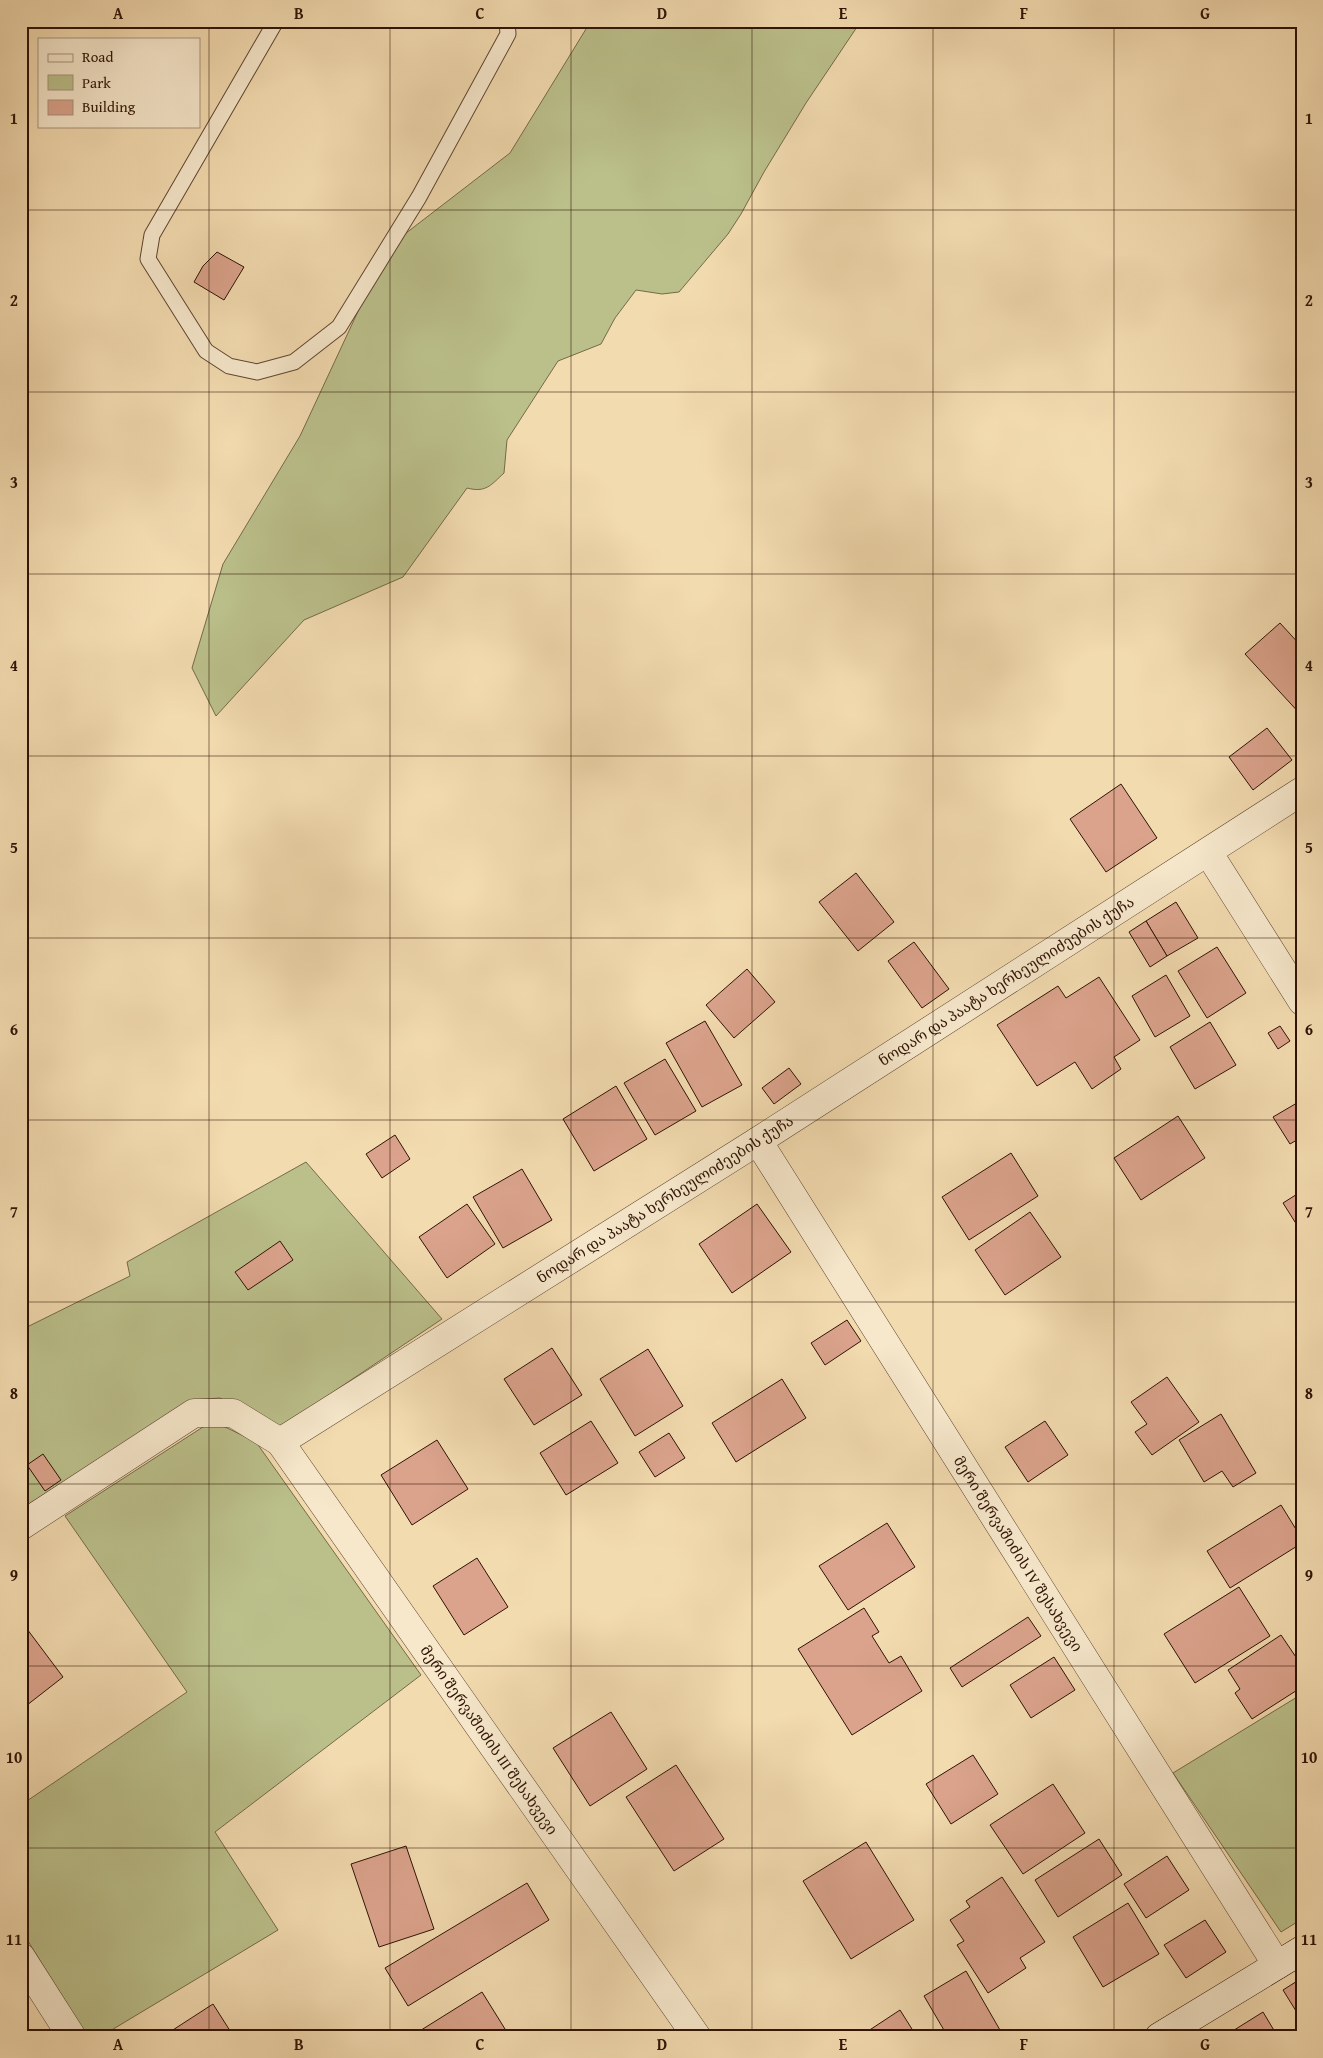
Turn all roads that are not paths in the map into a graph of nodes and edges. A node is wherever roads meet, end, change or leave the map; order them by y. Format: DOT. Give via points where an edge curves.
graph roads {
  1 [pos="276,21"];
  2 [pos="507,21"];
  3 [pos="1302,791"];
  4 [pos="1208,852"];
  5 [pos="1302,1000"];
  6 [pos="758,1141"];
  7 [pos="280,1442"];
  8 [pos="21,1526"];
  9 [pos="1302,1950"];
  10 [pos="21,1957"];
  11 [pos="1277,1965"];
  12 [pos="72,2037"];
  13 [pos="697,2037"];
  14 [pos="1159,2037"];
  1 -- 2 [label="lane" via="152,235 148,259 206,351 229,366 257,372 294,362 339,326 419,197 508,34"];
  3 -- 4 [label="street, ნოდარ და პაატა ხერხეულიძეების ქუჩა"];
  4 -- 5 [label="street"];
  4 -- 6 [label="street, ნოდარ და პაატა ხერხეულიძეების ქუჩა"];
  6 -- 7 [label="street, ნოდარ და პაატა ხერხეულიძეების ქუჩა"];
  6 -- 11 [label="street, მერი შერვაშიძის IV შესახვევი"];
  7 -- 8 [label="street" via="233,1413 194,1413"];
  7 -- 13 [label="street, მერი შერვაშიძის III შესახვევი"];
  9 -- 11 [label="street"];
  10 -- 12 [label="street"];
  11 -- 14 [label="street"];
}
